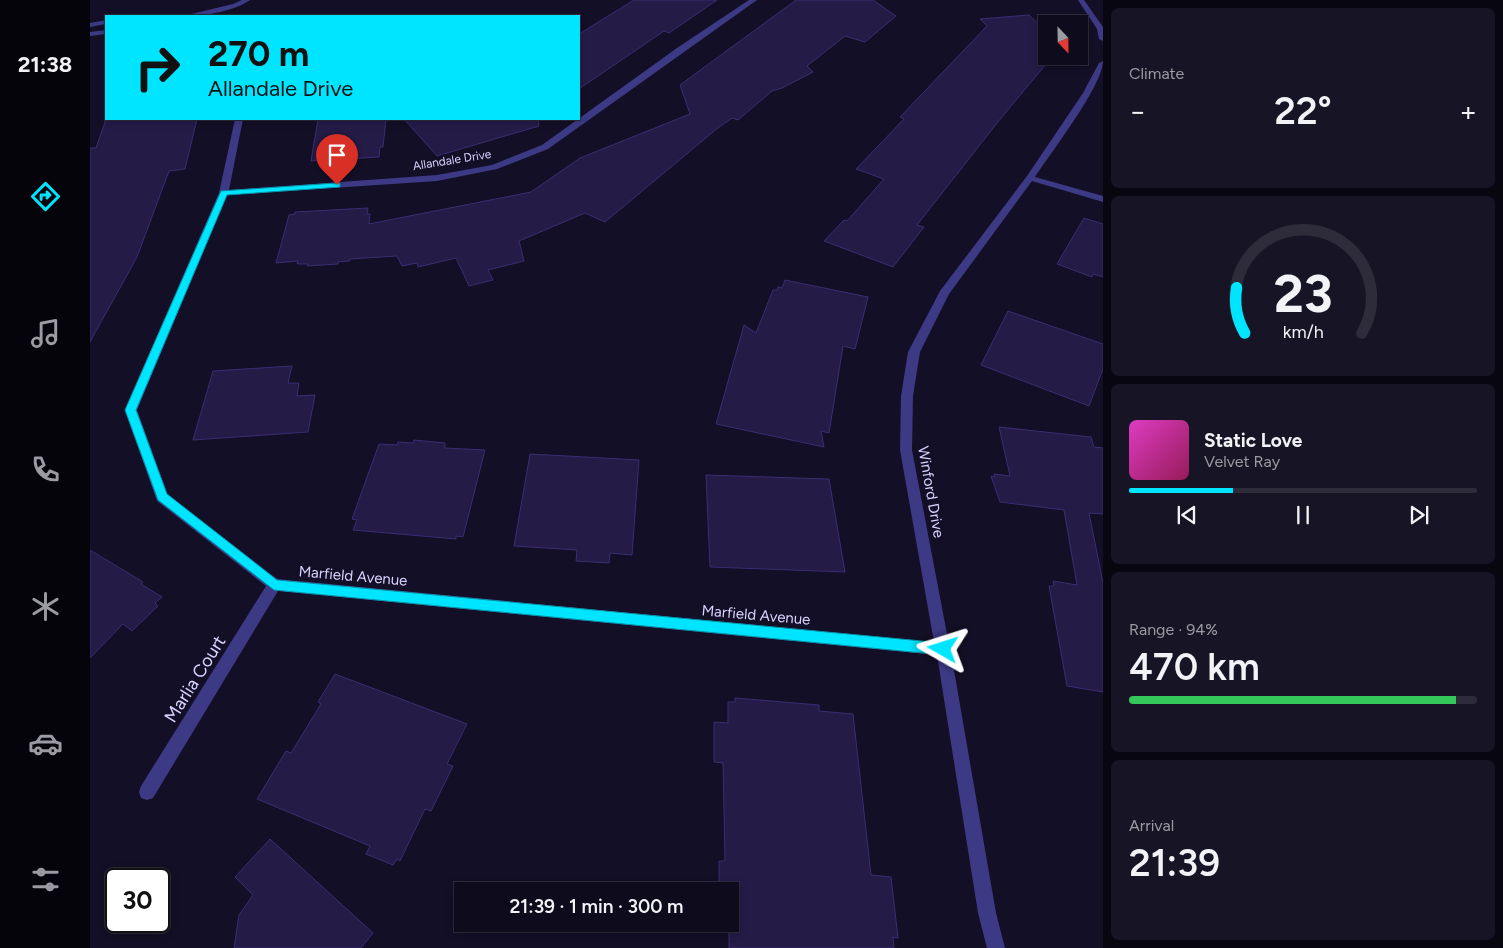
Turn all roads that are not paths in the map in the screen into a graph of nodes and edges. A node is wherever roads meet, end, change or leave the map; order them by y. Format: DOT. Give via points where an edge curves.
graph roads {
  1 [pos="247,0"];
  2 [pos="754,0"];
  3 [pos="1081,0"];
  4 [pos="235,6"];
  5 [pos="191,15"];
  6 [pos="238,15"];
  7 [pos="105,22"];
  8 [pos="90,25"];
  9 [pos="105,32"];
  10 [pos="90,34"];
  11 [pos="1103,39"];
  12 [pos="1103,63"];
  13 [pos="239,120"];
  14 [pos="1030,178"];
  15 [pos="224,193"];
  16 [pos="1103,198"];
  17 [pos="274,585"];
  18 [pos="943,649"];
  19 [pos="147,792"];
  20 [pos="996,948"];
  1 -- 4 [label="street"];
  2 -- 15 [label="street, Allandale Drive" via="545,146 494,167 437,178"];
  3 -- 11 [label="street" via="1101,29"];
  4 -- 5 [label="street"];
  4 -- 6 [label="street"];
  7 -- 8 [label="street"];
  9 -- 10 [label="street"];
  12 -- 14 [label="street, Winford Drive"];
  13 -- 15 [label="street"];
  14 -- 16 [label="street"];
  14 -- 18 [label="street, Winford Drive" via="944,293 914,352 907,396 906,450"];
  15 -- 17 [label="street" via="131,410 162,497"];
  17 -- 18 [label="street, Marfield Avenue"];
  17 -- 19 [label="street, Marlia Court"];
  18 -- 20 [label="street, Winford Drive" via="987,913"];
}
